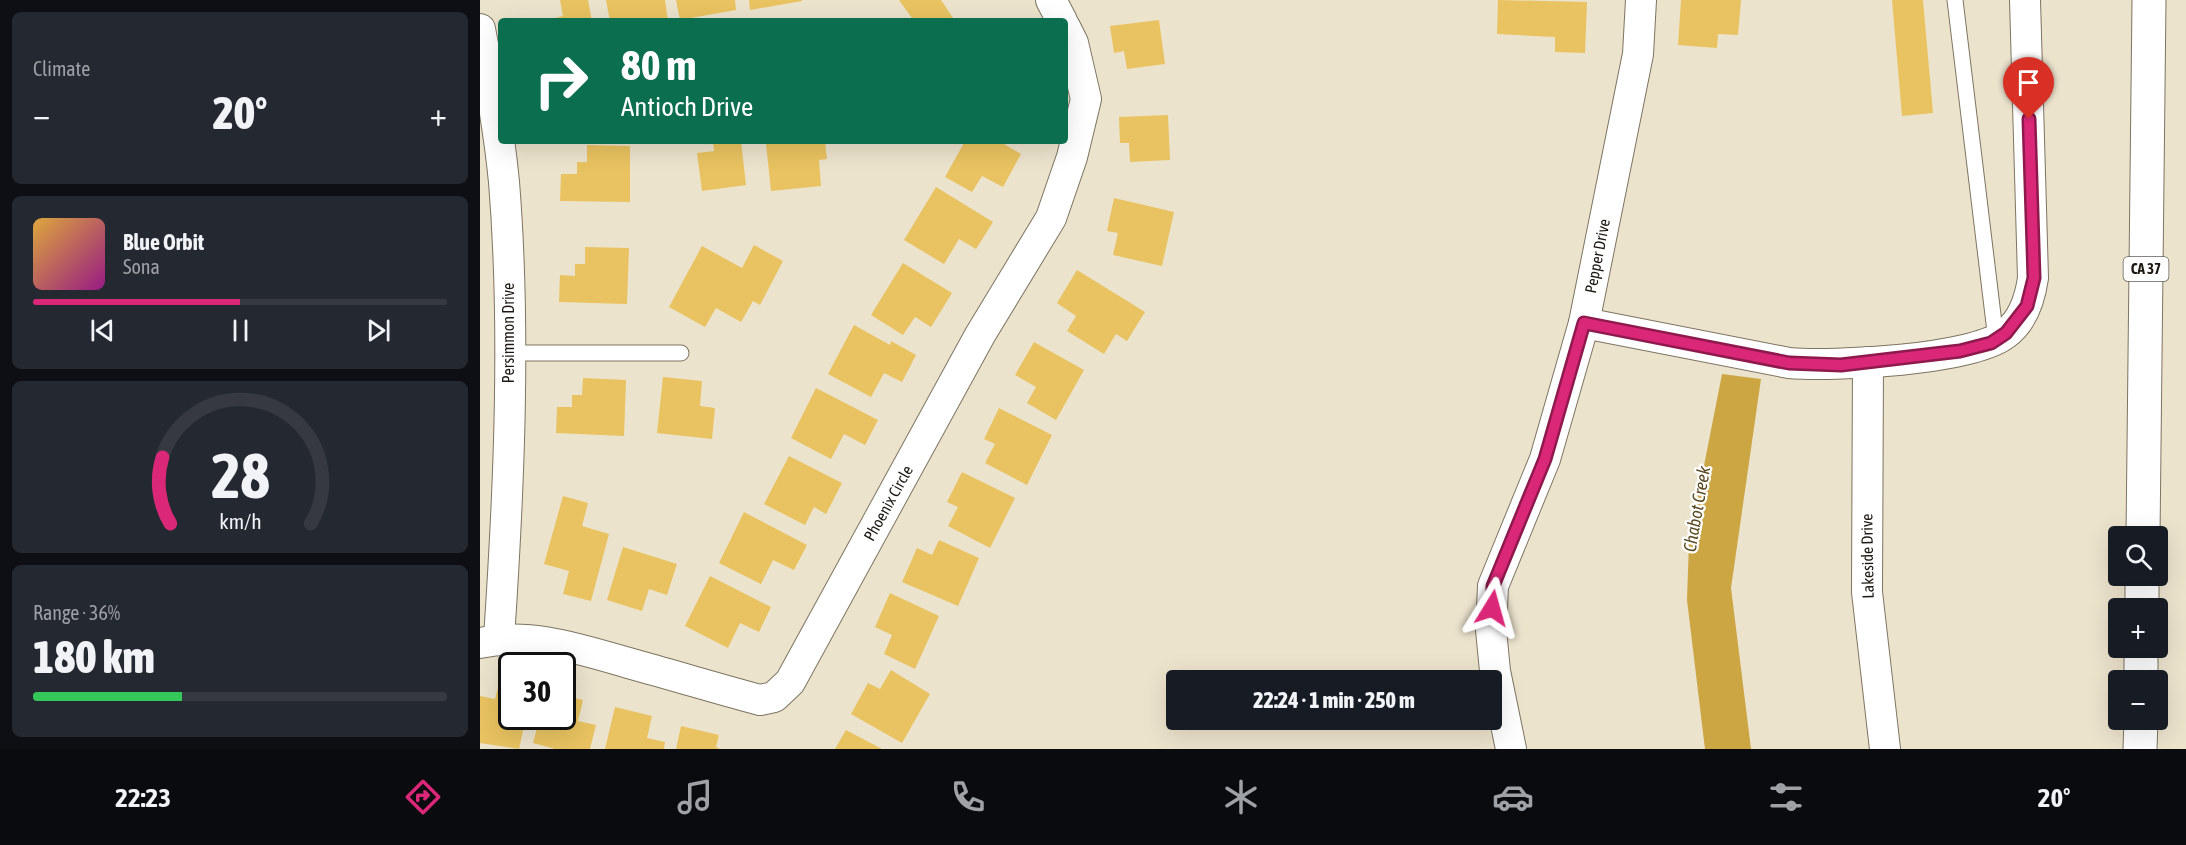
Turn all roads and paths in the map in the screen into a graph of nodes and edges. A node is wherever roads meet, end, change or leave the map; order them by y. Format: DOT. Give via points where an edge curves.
graph roads {
  1 [pos="1051,0"];
  2 [pos="1641,0"];
  3 [pos="1955,0"];
  4 [pos="2025,0"];
  5 [pos="2149,0"];
  6 [pos="1060,18"];
  7 [pos="480,29"];
  8 [pos="1068,33"];
  9 [pos="498,124"];
  10 [pos="500,144"];
  11 [pos="1584,323"];
  12 [pos="1996,340"];
  13 [pos="509,353"];
  14 [pos="681,353"];
  15 [pos="1868,362"];
  16 [pos="2143,526"];
  17 [pos="490,641"];
  18 [pos="2140,730"];
  19 [pos="1511,749"];
  20 [pos="1885,749"];
  21 [pos="2140,749"];
  1 -- 6 [label="street"];
  2 -- 11 [label="street, Pepper Drive" via="1638,54"];
  3 -- 12 [label="lane"];
  4 -- 12 [label="street" via="2034,278 2027,306"];
  5 -- 16 [label="highway, CA 37"];
  7 -- 9 [label="street, Persimmon Drive"];
  8 -- 17 [label="street, Phoenix Circle" via="1086,99 1051,218 980,335 790,682 774,697 760,700 584,651 536,641"];
  10 -- 13 [label="street, Persimmon Drive"];
  11 -- 15 [label="street" via="1789,363"];
  11 -- 19 [label="street, Pepper Drive" via="1545,459 1493,586 1494,671"];
  12 -- 15 [label="street" via="1960,351"];
  13 -- 14 [label="lane"];
  13 -- 17 [label="street, Persimmon Drive"];
  15 -- 20 [label="street, Lakeside Drive" via="1867,582"];
  18 -- 21 [label="highway"];
}
